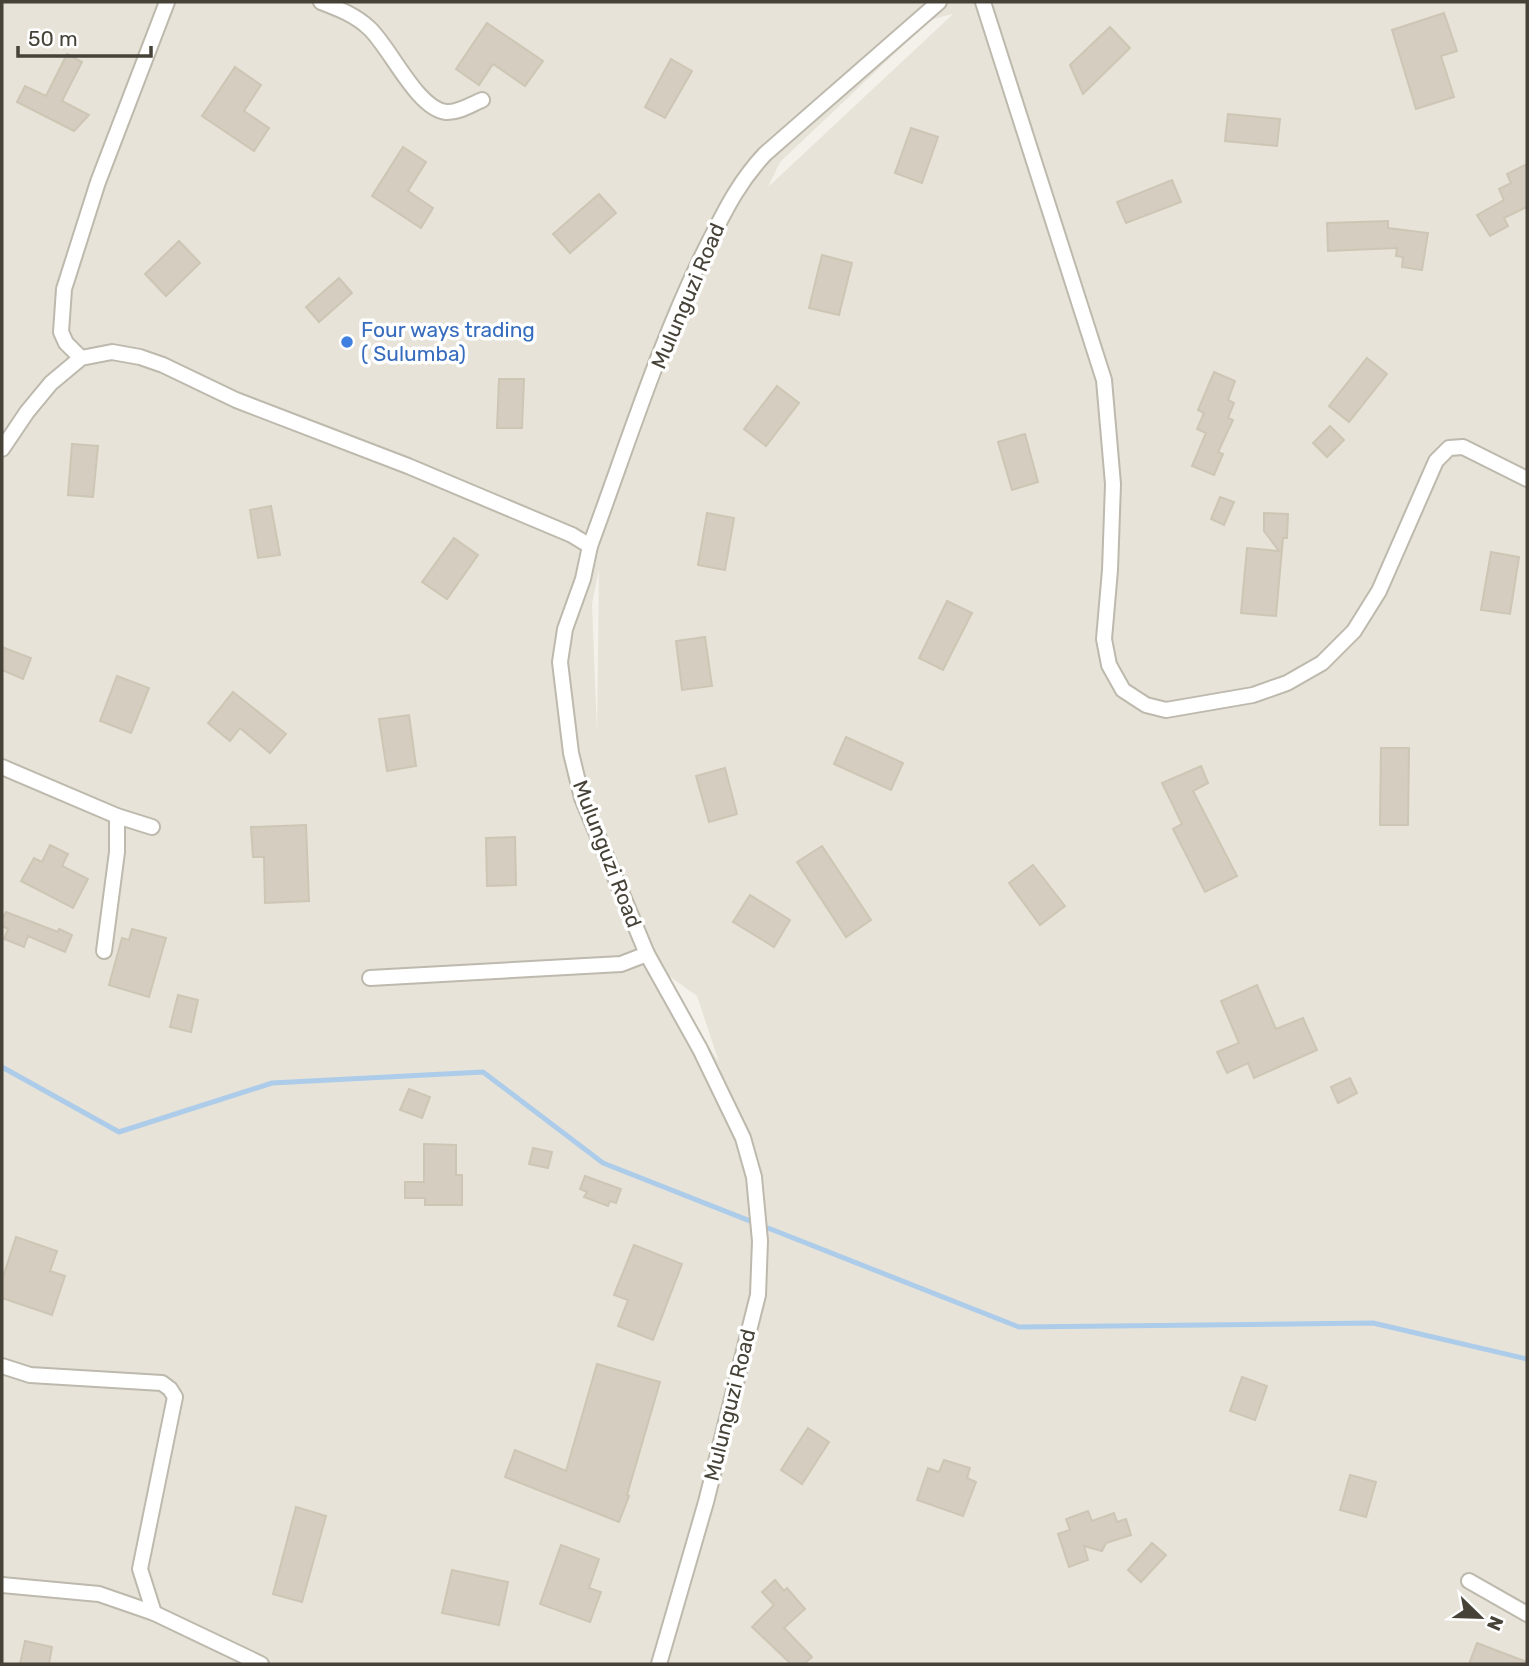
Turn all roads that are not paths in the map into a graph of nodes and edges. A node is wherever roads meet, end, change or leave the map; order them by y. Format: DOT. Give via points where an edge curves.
graph roads {
  1 [pos="167,2"];
  2 [pos="321,2"];
  3 [pos="939,2"];
  4 [pos="983,2"];
  5 [pos="482,100"];
  6 [pos="80,358"];
  7 [pos="2,449"];
  8 [pos="1527,479"];
  9 [pos="590,545"];
  10 [pos="2,767"];
  11 [pos="117,816"];
  12 [pos="152,827"];
  13 [pos="104,951"];
  14 [pos="648,954"];
  15 [pos="370,978"];
  16 [pos="2,1366"];
  17 [pos="1469,1581"];
  18 [pos="2,1585"];
  19 [pos="154,1613"];
  20 [pos="1527,1614"];
  21 [pos="261,1664"];
  22 [pos="659,1664"];
  1 -- 6 [label="street" via="64,289 61,332"];
  2 -- 5 [label="street" via="372,29 405,78 431,105 453,112"];
  3 -- 9 [label="street, Mulunguzi Road" via="744,176 673,322"];
  4 -- 8 [label="street" via="1104,380 1113,484 1104,639 1109,665 1122,690 1146,705 1166,710 1253,695 1287,682 1322,663 1354,631 1379,591 1436,461 1449,448 1463,447"];
  6 -- 7 [label="street" via="51,383"];
  6 -- 9 [label="street" via="112,352 140,357"];
  9 -- 14 [label="street, Mulunguzi Road" via="565,629 561,662 571,753 582,798"];
  10 -- 11 [label="street"];
  11 -- 12 [label="street"];
  11 -- 13 [label="street"];
  14 -- 15 [label="street" via="621,964"];
  14 -- 22 [label="street, Mulunguzi Road" via="743,1138 754,1177 760,1241 758,1295"];
  16 -- 19 [label="street" via="30,1375 162,1383 175,1396 141,1569"];
  17 -- 20 [label="street"];
  18 -- 19 [label="street" via="99,1594"];
  19 -- 21 [label="street"];
}
